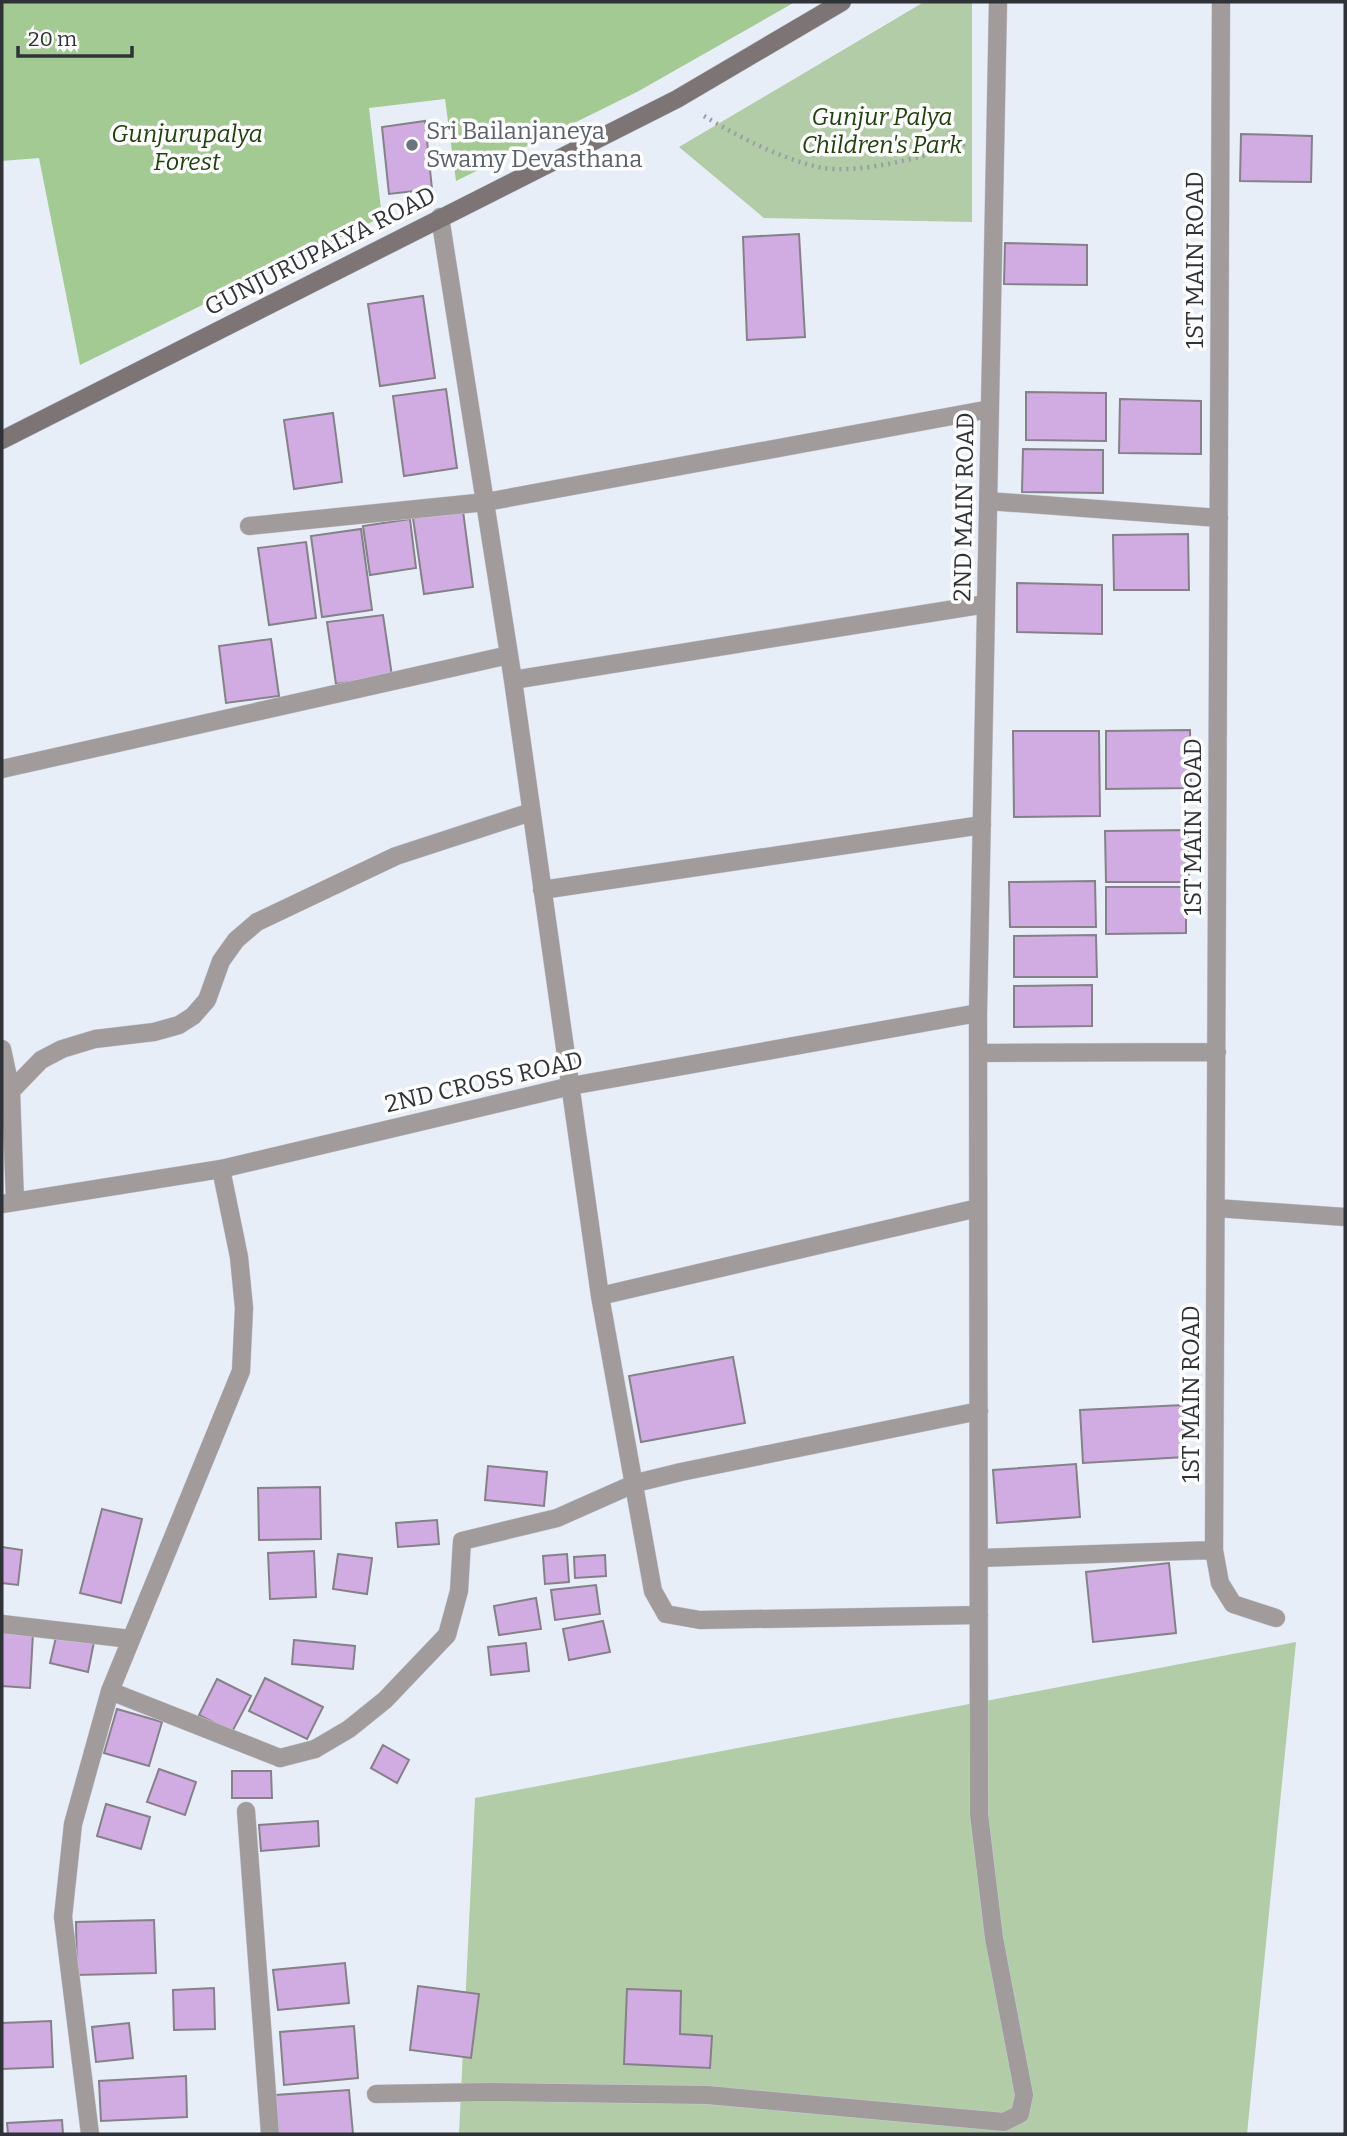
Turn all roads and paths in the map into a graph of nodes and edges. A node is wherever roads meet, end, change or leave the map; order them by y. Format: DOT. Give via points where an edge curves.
graph roads {
  1 [pos="842,2"];
  2 [pos="998,2"];
  3 [pos="1221,2"];
  4 [pos="677,99"];
  5 [pos="996,135"];
  6 [pos="440,217"];
  7 [pos="990,409"];
  8 [pos="2,440"];
  9 [pos="988,501"];
  10 [pos="486,502"];
  11 [pos="1219,518"];
  12 [pos="249,526"];
  13 [pos="986,604"];
  14 [pos="509,655"];
  15 [pos="513,680"];
  16 [pos="2,769"];
  17 [pos="531,812"];
  18 [pos="982,825"];
  19 [pos="542,890"];
  20 [pos="978,1013"];
  21 [pos="2,1049"];
  22 [pos="1217,1052"];
  23 [pos="978,1053"];
  24 [pos="570,1086"];
  25 [pos="6,1091"];
  26 [pos="221,1169"];
  27 [pos="8,1202"];
  28 [pos="978,1208"];
  29 [pos="1216,1208"];
  30 [pos="1345,1217"];
  31 [pos="600,1296"];
  32 [pos="979,1411"];
  33 [pos="636,1483"];
  34 [pos="1214,1550"];
  35 [pos="979,1558"];
  36 [pos="979,1615"];
  37 [pos="1276,1618"];
  38 [pos="2,1624"];
  39 [pos="130,1639"];
  40 [pos="110,1691"];
  41 [pos="246,1811"];
  42 [pos="376,2094"];
  43 [pos="90,2134"];
  44 [pos="270,2134"];
  1 -- 4 [label="street, GUNJURUPALYA ROAD"];
  2 -- 5 [label="street, 2ND MAIN ROAD"];
  3 -- 11 [label="street, 1ST MAIN ROAD"];
  4 -- 5 [label="path" via="761,148 820,167 914,159"];
  4 -- 6 [label="street, GUNJURUPALYA ROAD"];
  5 -- 7 [label="street, 2ND MAIN ROAD"];
  6 -- 8 [label="street, GUNJURUPALYA ROAD"];
  6 -- 10 [label="street"];
  7 -- 9 [label="street, 2ND MAIN ROAD"];
  7 -- 10 [label="street"];
  9 -- 11 [label="street"];
  9 -- 13 [label="street, 2ND MAIN ROAD"];
  10 -- 12 [label="street"];
  10 -- 14 [label="street"];
  11 -- 22 [label="street, 1ST MAIN ROAD"];
  13 -- 15 [label="street"];
  13 -- 18 [label="street, 2ND MAIN ROAD"];
  14 -- 15 [label="street"];
  14 -- 16 [label="street"];
  15 -- 17 [label="street"];
  17 -- 19 [label="street"];
  17 -- 25 [label="street" via="396,856 257,922 221,961 207,1000 193,1016 154,1032 95,1039 62,1049 41,1060"];
  18 -- 19 [label="street"];
  18 -- 20 [label="street, 2ND MAIN ROAD"];
  19 -- 24 [label="street"];
  20 -- 23 [label="street, 2ND MAIN ROAD"];
  20 -- 24 [label="street, 2ND CROSS ROAD"];
  21 -- 25 [label="street"];
  22 -- 23 [label="street"];
  22 -- 29 [label="street, 1ST MAIN ROAD"];
  23 -- 28 [label="street, 2ND MAIN ROAD"];
  24 -- 26 [label="street, 2ND CROSS ROAD"];
  24 -- 31 [label="street"];
  25 -- 27 [label="street"];
  26 -- 27 [label="street, 2ND CROSS ROAD"];
  26 -- 39 [label="street" via="239,1256 244,1308 242,1371"];
  28 -- 31 [label="street"];
  28 -- 32 [label="street, 2ND MAIN ROAD"];
  29 -- 30 [label="street"];
  29 -- 34 [label="street, 1ST MAIN ROAD"];
  31 -- 33 [label="street"];
  32 -- 33 [label="street"];
  32 -- 35 [label="street, 2ND MAIN ROAD"];
  33 -- 36 [label="street" via="653,1591 667,1614 700,1620"];
  33 -- 40 [label="street" via="557,1518 463,1541 459,1591 447,1635 385,1700 315,1749 280,1758"];
  34 -- 35 [label="street"];
  34 -- 37 [label="street, 1ST MAIN ROAD" via="1220,1583 1233,1604"];
  35 -- 36 [label="street, 2ND MAIN ROAD"];
  36 -- 42 [label="street, 2ND MAIN ROAD" via="979,1814 994,1938 1024,2095 1020,2114 1004,2122 707,2095"];
  38 -- 39 [label="street"];
  39 -- 40 [label="street"];
  40 -- 43 [label="street" via="73,1824 63,1917"];
  41 -- 44 [label="street"];
}
